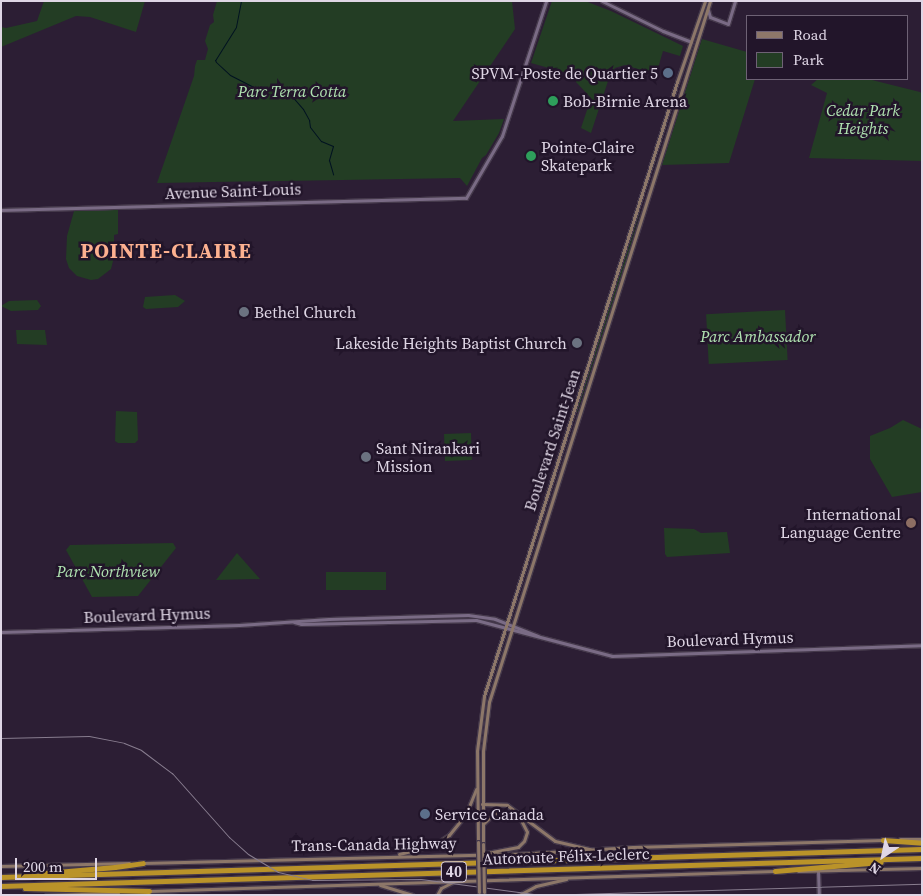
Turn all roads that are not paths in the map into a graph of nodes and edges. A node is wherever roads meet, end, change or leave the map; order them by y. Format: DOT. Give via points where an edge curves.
graph roads {
  1 [pos="546,1"];
  2 [pos="602,1"];
  3 [pos="705,1"];
  4 [pos="710,1"];
  5 [pos="735,1"];
  6 [pos="707,8"];
  7 [pos="713,19"];
  8 [pos="704,23"];
  9 [pos="691,42"];
  10 [pos="1,210"];
  11 [pos="358,618"];
  12 [pos="294,622"];
  13 [pos="358,623"];
  14 [pos="506,623"];
  15 [pos="513,626"];
  16 [pos="504,628"];
  17 [pos="511,630"];
  18 [pos="1,632"];
  19 [pos="541,637"];
  20 [pos="922,646"];
  21 [pos="477,786"];
  22 [pos="482,804"];
  23 [pos="477,807"];
  24 [pos="483,824"];
  25 [pos="922,839"];
  26 [pos="883,840"];
  27 [pos="922,842"];
  28 [pos="922,849"];
  29 [pos="594,850"];
  30 [pos="478,854"];
  31 [pos="395,856"];
  32 [pos="906,858"];
  33 [pos="922,858"];
  34 [pos="143,863"];
  35 [pos="1,866"];
  36 [pos="922,868"];
  37 [pos="775,871"];
  38 [pos="818,871"];
  39 [pos="20,876"];
  40 [pos="1,877"];
  41 [pos="572,878"];
  42 [pos="458,880"];
  43 [pos="380,885"];
  44 [pos="1,886"];
  45 [pos="149,891"];
  46 [pos="480,893"];
  47 [pos="484,893"];
  48 [pos="46,895"];
  49 [pos="413,895"];
  50 [pos="437,895"];
  51 [pos="519,895"];
  52 [pos="819,895"];
  1 -- 10 [label="street, Avenue Saint-Louis" via="502,136 466,198"];
  2 -- 9 [label="street"];
  3 -- 9 [label="main road, Boulevard Saint-Jean"];
  4 -- 6 [label="main road, Boulevard Saint-Jean"];
  5 -- 7 [label="street" via="728,24"];
  6 -- 7 [label="street"];
  6 -- 8 [label="main road, Boulevard Saint-Jean"];
  7 -- 8 [label="street"];
  8 -- 15 [label="main road, Boulevard Saint-Jean"];
  9 -- 14 [label="main road, Boulevard Saint-Jean"];
  11 -- 12 [label="street, Boulevard Hymus"];
  11 -- 13 [label="street"];
  11 -- 14 [label="street, Boulevard Hymus" via="472,615"];
  12 -- 13 [label="street, Boulevard Hymus"];
  12 -- 18 [label="street, Boulevard Hymus"];
  13 -- 16 [label="street, Boulevard Hymus" via="472,620"];
  14 -- 15 [label="street, Boulevard Hymus"];
  14 -- 16 [label="main road, Boulevard Saint-Jean"];
  15 -- 17 [label="main road, Boulevard Saint-Jean"];
  15 -- 19 [label="street, Boulevard Hymus"];
  16 -- 17 [label="street, Boulevard Hymus"];
  16 -- 21 [label="main road, Boulevard Saint-Jean" via="481,710"];
  17 -- 19 [label="street, Boulevard Hymus"];
  17 -- 22 [label="main road, Boulevard Saint-Jean" via="486,714"];
  19 -- 20 [label="street, Boulevard Hymus" via="612,656"];
  21 -- 23 [label="main road, Boulevard Saint-Jean"];
  21 -- 31 [label="main road" via="466,814 449,835 434,845"];
  22 -- 23 [label="main road"];
  22 -- 24 [label="main road, Boulevard Saint-Jean"];
  22 -- 29 [label="main road" via="507,805 555,841"];
  23 -- 46 [label="main road, Boulevard Saint-Jean, bridge"];
  24 -- 30 [label="main road" via="494,812 507,812 522,822 526,837 516,848"];
  24 -- 47 [label="main road, Boulevard Saint-Jean, bridge"];
  25 -- 26 [label="main road, Trans-Canada Highway"];
  26 -- 27 [label="highway"];
  26 -- 29 [label="main road, Trans-Canada Highway"];
  28 -- 39 [label="highway, Autoroute Félix-Leclerc / 40"];
  29 -- 30 [label="main road, Trans-Canada Highway"];
  30 -- 31 [label="main road, Trans-Canada Highway"];
  31 -- 34 [label="main road"];
  32 -- 33 [label="highway, Autoroute Félix-Leclerc / 40"];
  32 -- 37 [label="highway"];
  32 -- 44 [label="highway, Autoroute Félix-Leclerc / 40"];
  34 -- 35 [label="main road"];
  34 -- 39 [label="highway"];
  36 -- 38 [label="main road"];
  37 -- 38 [label="main road"];
  37 -- 41 [label="main road"];
  38 -- 52 [label="street"];
  39 -- 40 [label="highway, Autoroute Félix-Leclerc / 40"];
  41 -- 42 [label="main road"];
  41 -- 51 [label="main road" via="536,886"];
  42 -- 43 [label="main road"];
  42 -- 50 [label="main road" via="443,886"];
  43 -- 45 [label="main road"];
  43 -- 49 [label="main road"];
  44 -- 45 [label="highway"];
  45 -- 48 [label="main road"];
}
